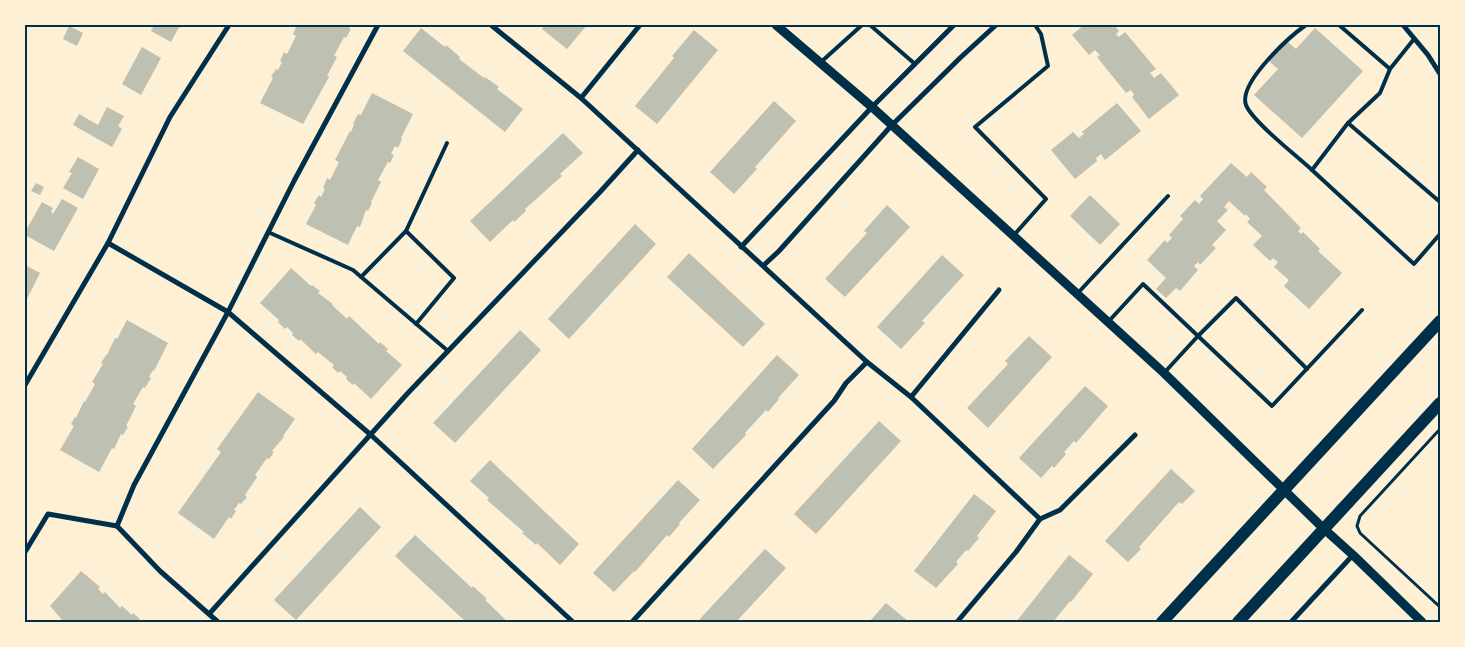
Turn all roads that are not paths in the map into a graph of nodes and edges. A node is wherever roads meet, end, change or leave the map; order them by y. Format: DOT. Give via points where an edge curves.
graph roads {
  1 [pos="229,25"];
  2 [pos="378,25"];
  3 [pos="491,25"];
  4 [pos="640,25"];
  5 [pos="776,25"];
  6 [pos="862,25"];
  7 [pos="870,25"];
  8 [pos="954,25"];
  9 [pos="996,25"];
  10 [pos="1035,25"];
  11 [pos="1306,25"];
  12 [pos="1339,25"];
  13 [pos="1403,25"];
  14 [pos="1414,39"];
  15 [pos="820,63"];
  16 [pos="916,64"];
  17 [pos="1390,69"];
  18 [pos="1440,74"];
  19 [pos="581,98"];
  20 [pos="872,107"];
  21 [pos="1348,123"];
  22 [pos="892,126"];
  23 [pos="447,143"];
  24 [pos="638,150"];
  25 [pos="1312,170"];
  26 [pos="1168,196"];
  27 [pos="1440,202"];
  28 [pos="406,230"];
  29 [pos="268,232"];
  30 [pos="1440,234"];
  31 [pos="1013,236"];
  32 [pos="108,243"];
  33 [pos="741,247"];
  34 [pos="764,266"];
  35 [pos="361,277"];
  36 [pos="1000,290"];
  37 [pos="1077,294"];
  38 [pos="1362,310"];
  39 [pos="228,312"];
  40 [pos="1440,321"];
  41 [pos="1108,323"];
  42 [pos="416,324"];
  43 [pos="1198,336"];
  44 [pos="448,351"];
  45 [pos="867,362"];
  46 [pos="1307,368"];
  47 [pos="1164,374"];
  48 [pos="25,385"];
  49 [pos="911,397"];
  50 [pos="1440,403"];
  51 [pos="371,435"];
  52 [pos="1135,435"];
  53 [pos="1283,489"];
  54 [pos="1040,519"];
  55 [pos="117,526"];
  56 [pos="1323,528"];
  57 [pos="25,552"];
  58 [pos="1353,555"];
  59 [pos="210,613"];
  60 [pos="218,622"];
  61 [pos="573,622"];
  62 [pos="632,622"];
  63 [pos="957,622"];
  64 [pos="1162,622"];
  65 [pos="1238,622"];
  66 [pos="1290,622"];
  67 [pos="1422,622"];
  1 -- 32 [label="street" via="170,117"];
  2 -- 29 [label="street"];
  3 -- 19 [label="street"];
  4 -- 19 [label="street"];
  5 -- 15 [label="street"];
  6 -- 15 [label="lane"];
  7 -- 16 [label="lane"];
  8 -- 16 [label="street"];
  9 -- 22 [label="street"];
  10 -- 31 [label="lane" via="1041,34 1048,66 975,127 1046,199"];
  11 -- 25 [label="lane" via="1290,36 1247,87 1246,104 1256,120"];
  12 -- 17 [label="lane"];
  13 -- 14 [label="street"];
  14 -- 17 [label="lane"];
  14 -- 18 [label="street"];
  15 -- 20 [label="street"];
  16 -- 20 [label="street"];
  17 -- 21 [label="lane" via="1380,93"];
  19 -- 24 [label="street"];
  20 -- 22 [label="street"];
  20 -- 33 [label="street"];
  21 -- 25 [label="lane"];
  21 -- 27 [label="lane"];
  22 -- 31 [label="street"];
  22 -- 34 [label="street"];
  23 -- 28 [label="lane"];
  24 -- 33 [label="street"];
  24 -- 44 [label="street"];
  25 -- 30 [label="lane" via="1414,264"];
  26 -- 37 [label="lane"];
  28 -- 35 [label="lane"];
  28 -- 42 [label="lane" via="454,278"];
  29 -- 35 [label="lane" via="353,270"];
  29 -- 39 [label="street"];
  31 -- 37 [label="street"];
  32 -- 39 [label="street"];
  32 -- 48 [label="street"];
  33 -- 34 [label="street"];
  34 -- 45 [label="street"];
  35 -- 42 [label="lane"];
  36 -- 49 [label="street"];
  37 -- 41 [label="street"];
  38 -- 46 [label="lane"];
  39 -- 51 [label="street"];
  39 -- 55 [label="street" via="134,485"];
  40 -- 53 [label="main road"];
  41 -- 43 [label="lane" via="1143,284"];
  41 -- 47 [label="street"];
  42 -- 44 [label="lane"];
  43 -- 46 [label="lane" via="1236,298"];
  43 -- 46 [label="lane" via="1272,406"];
  43 -- 47 [label="lane"];
  44 -- 51 [label="street"];
  45 -- 49 [label="street"];
  45 -- 62 [label="street"];
  47 -- 53 [label="street"];
  49 -- 54 [label="street"];
  50 -- 56 [label="main road"];
  51 -- 59 [label="street"];
  51 -- 61 [label="street"];
  52 -- 54 [label="street" via="1060,510"];
  53 -- 56 [label="street"];
  53 -- 64 [label="main road"];
  54 -- 63 [label="street"];
  55 -- 57 [label="street" via="48,514"];
  55 -- 59 [label="street" via="160,571"];
  56 -- 58 [label="street"];
  56 -- 65 [label="main road"];
  58 -- 66 [label="street"];
  58 -- 67 [label="street"];
  59 -- 60 [label="street"];
}
